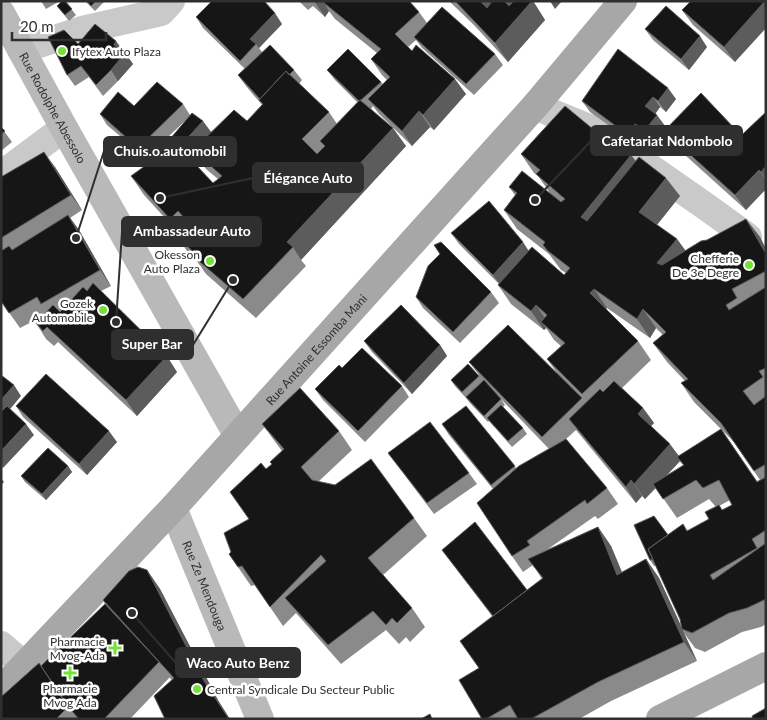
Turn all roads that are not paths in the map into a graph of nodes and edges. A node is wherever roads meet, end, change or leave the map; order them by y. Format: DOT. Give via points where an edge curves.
graph roads {
  1 [pos="171,1"];
  2 [pos="623,1"];
  3 [pos="1,13"];
  4 [pos="21,50"];
  5 [pos="534,106"];
  6 [pos="64,128"];
  7 [pos="1,175"];
  8 [pos="748,237"];
  9 [pos="238,436"];
  10 [pos="173,508"];
  11 [pos="1,645"];
  12 [pos="24,665"];
  13 [pos="766,666"];
  14 [pos="1,690"];
  15 [pos="260,719"];
  16 [pos="660,719"];
  1 -- 4 [label="street" via="161,12 82,30"];
  2 -- 5 [label="main road, Rue Antoine Essomba Mani"];
  3 -- 4 [label="main road, Rue Rodolphe Abessolo"];
  4 -- 6 [label="main road, Rue Rodolphe Abessolo"];
  5 -- 8 [label="street" via="599,132"];
  5 -- 9 [label="main road, Rue Antoine Essomba Mani"];
  6 -- 7 [label="street"];
  6 -- 9 [label="main road, Rue Rodolphe Abessolo"];
  9 -- 10 [label="main road, Rue Antoine Essomba Mani"];
  10 -- 12 [label="main road, Rue Antoine Essomba Mani"];
  10 -- 15 [label="main road, Rue Ze Mendouga"];
  11 -- 12 [label="street"];
  12 -- 14 [label="main road, Rue Antoine Essomba Mani"];
  13 -- 16 [label="main road"];
}
